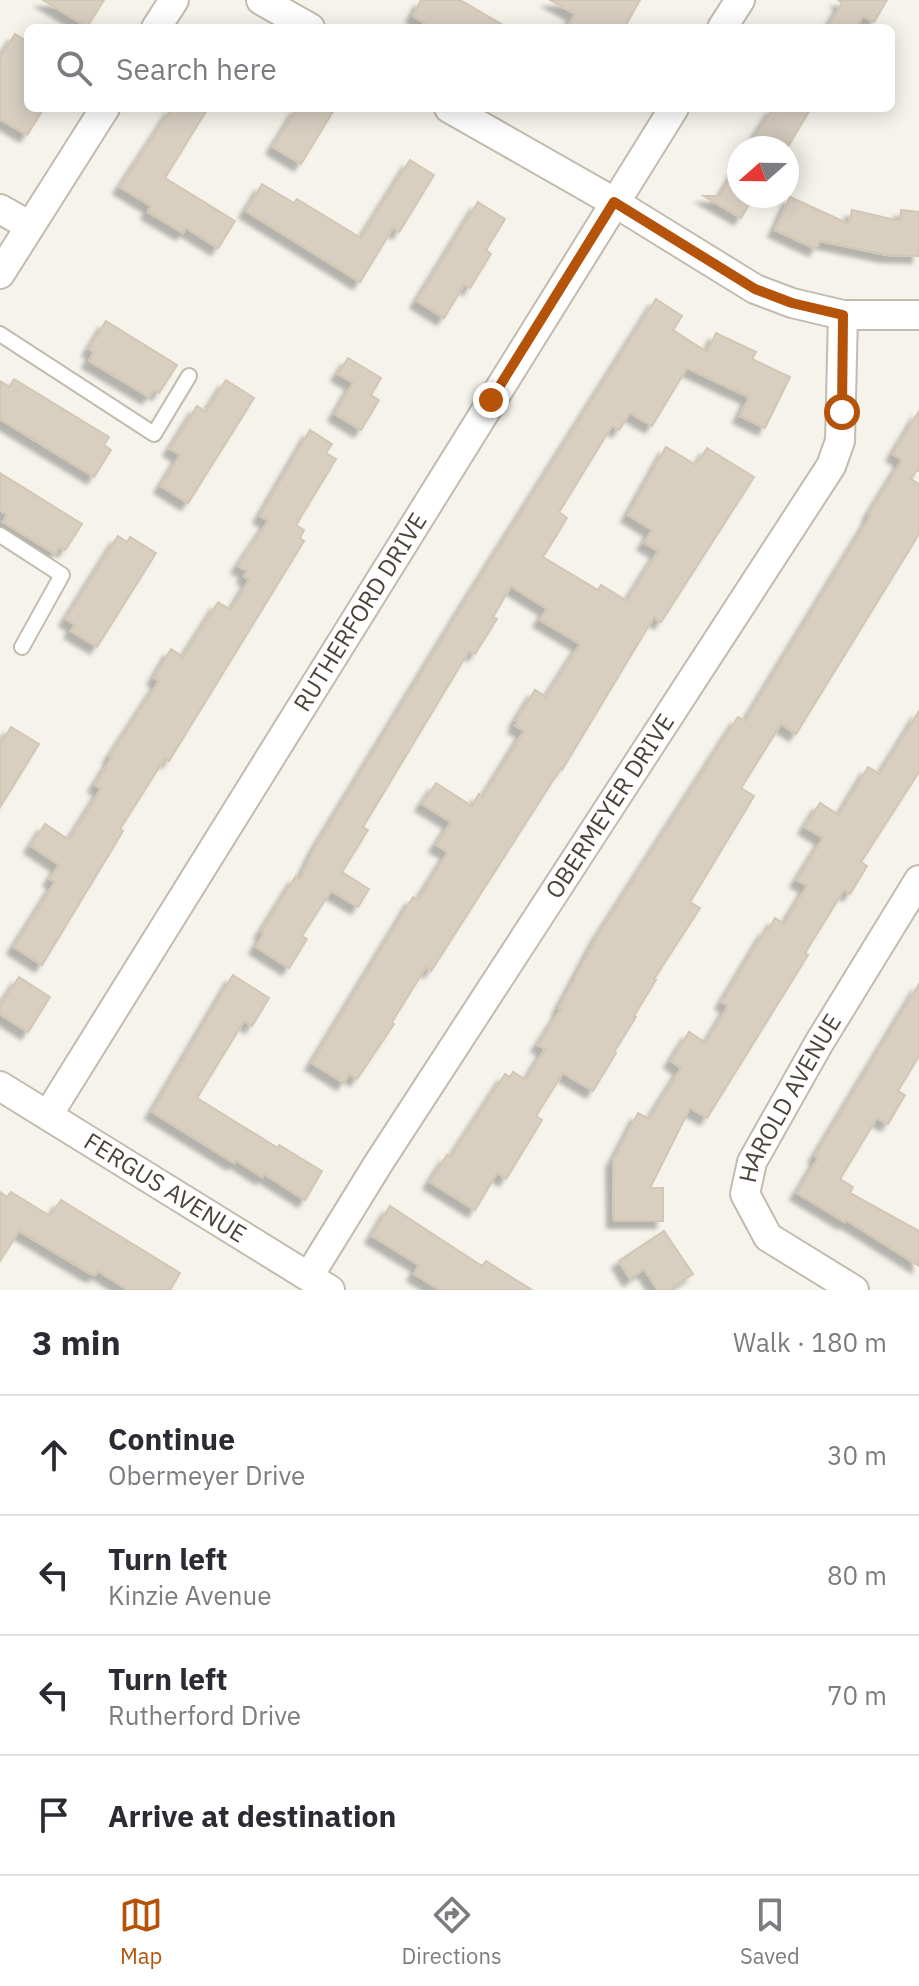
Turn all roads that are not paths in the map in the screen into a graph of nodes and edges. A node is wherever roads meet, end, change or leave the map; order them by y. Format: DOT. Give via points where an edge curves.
graph roads {
  1 [pos="174,0"];
  2 [pos="261,0"];
  3 [pos="740,0"];
  4 [pos="159,24"];
  5 [pos="303,24"];
  6 [pos="725,24"];
  7 [pos="102,112"];
  8 [pos="456,112"];
  9 [pos="671,112"];
  10 [pos="614,202"];
  11 [pos="0,209"];
  12 [pos="30,226"];
  13 [pos="0,274"];
  14 [pos="843,315"];
  15 [pos="919,315"];
  16 [pos="0,334"];
  17 [pos="189,376"];
  18 [pos="0,535"];
  19 [pos="22,647"];
  20 [pos="919,880"];
  21 [pos="0,1086"];
  22 [pos="48,1115"];
  23 [pos="320,1283"];
  24 [pos="854,1290"];
  1 -- 4 [label="street"];
  2 -- 5 [label="street"];
  3 -- 6 [label="street"];
  7 -- 12 [label="street"];
  8 -- 10 [label="street"];
  9 -- 10 [label="street, RUTHERFORD DRIVE"];
  10 -- 14 [label="street" via="755,289"];
  10 -- 22 [label="street, RUTHERFORD DRIVE"];
  11 -- 12 [label="street"];
  12 -- 13 [label="street"];
  14 -- 15 [label="street"];
  14 -- 23 [label="street, OBERMEYER DRIVE" via="840,441 831,466 387,1151"];
  16 -- 17 [label="lane" via="154,434"];
  18 -- 19 [label="lane" via="62,575"];
  20 -- 24 [label="street, HAROLD AVENUE" via="752,1162 745,1194 768,1237"];
  21 -- 22 [label="street, FERGUS AVENUE"];
  22 -- 23 [label="street, FERGUS AVENUE"];
}
